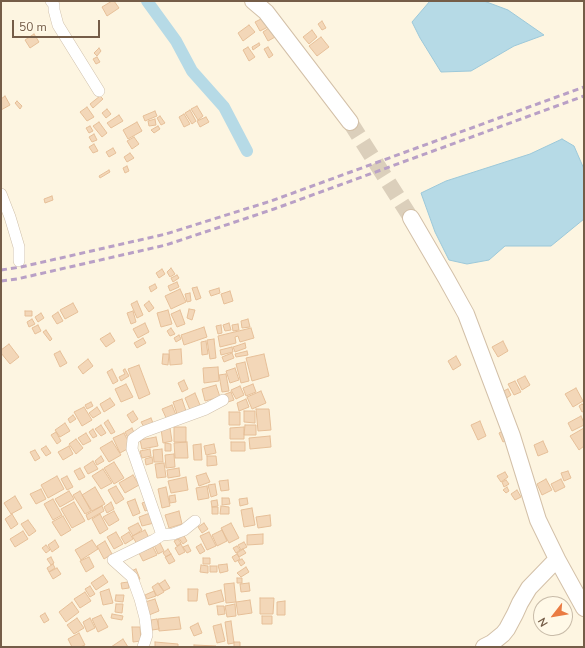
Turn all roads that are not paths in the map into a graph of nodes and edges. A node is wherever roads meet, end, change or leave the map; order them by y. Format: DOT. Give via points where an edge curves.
graph roads {
  1 [pos="51,1"];
  2 [pos="253,1"];
  3 [pos="99,91"];
  4 [pos="350,122"];
  5 [pos="1,194"];
  6 [pos="411,218"];
  7 [pos="19,261"];
  8 [pos="223,400"];
  9 [pos="195,521"];
  10 [pos="162,535"];
  11 [pos="557,559"];
  12 [pos="584,608"];
  13 [pos="143,647"];
  14 [pos="484,647"];
  1 -- 3 [label="street" via="58,25"];
  2 -- 4 [label="street" via="266,12"];
  5 -- 7 [label="street" via="19,247"];
  6 -- 11 [label="street" via="466,314 512,436 538,520"];
  8 -- 10 [label="street" via="206,409 143,432 133,439 132,449"];
  9 -- 10 [label="street" via="184,530"];
  10 -- 13 [label="street" via="112,560 132,577 140,599 147,635"];
  11 -- 12 [label="street"];
  11 -- 14 [label="street" via="529,588 503,634"];
}
